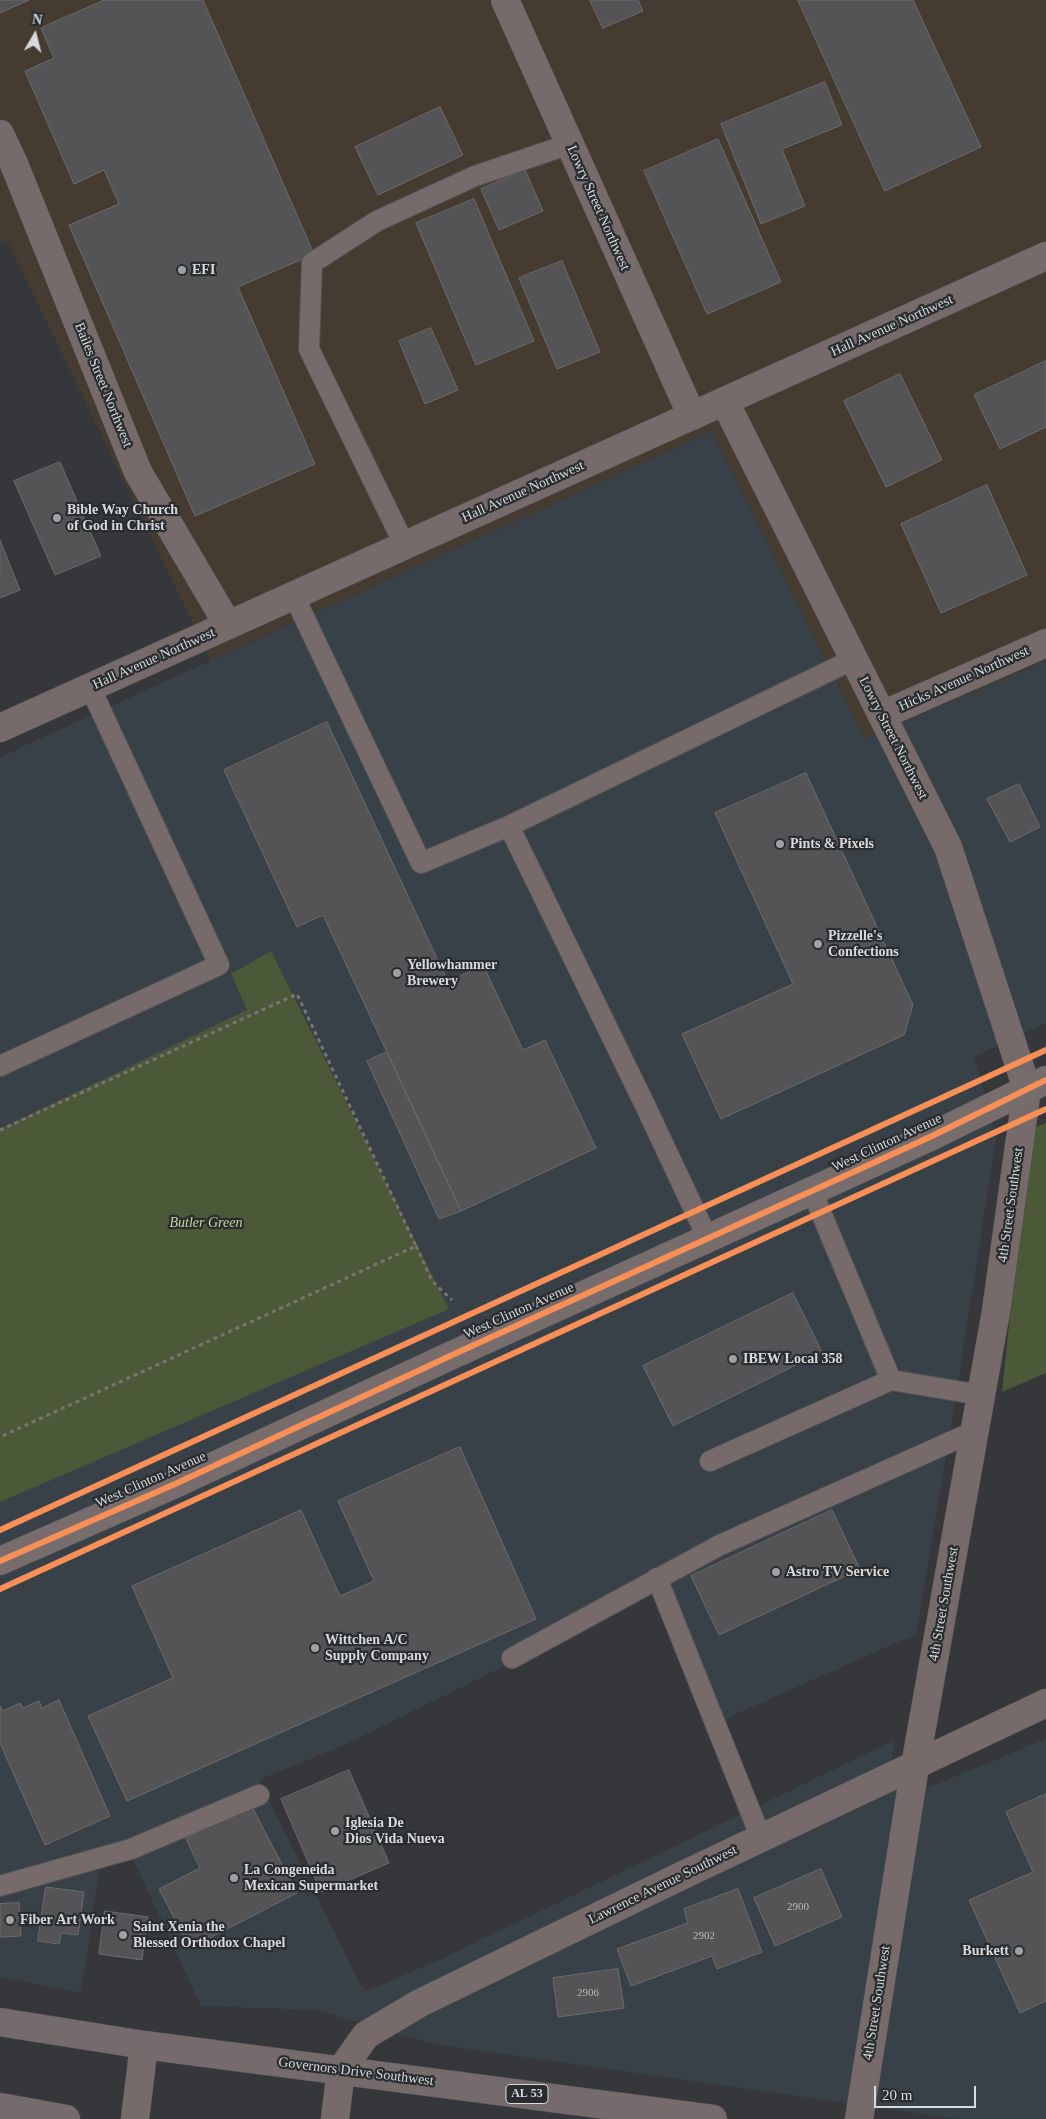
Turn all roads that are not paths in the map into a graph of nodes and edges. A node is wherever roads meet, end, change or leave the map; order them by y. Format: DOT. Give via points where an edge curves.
graph roads {
  1 [pos="505,0"];
  2 [pos="0,134"];
  3 [pos="570,144"];
  4 [pos="1046,256"];
  5 [pos="724,402"];
  6 [pos="692,416"];
  7 [pos="405,546"];
  8 [pos="294,596"];
  9 [pos="228,625"];
  10 [pos="1046,643"];
  11 [pos="854,659"];
  12 [pos="90,687"];
  13 [pos="882,715"];
  14 [pos="0,728"];
  15 [pos="509,826"];
  16 [pos="0,1066"];
  17 [pos="1037,1084"];
  18 [pos="812,1191"];
  19 [pos="708,1239"];
  20 [pos="891,1380"];
  21 [pos="981,1395"];
  22 [pos="974,1431"];
  23 [pos="710,1461"];
  24 [pos="0,1562"];
  25 [pos="658,1578"];
  26 [pos="512,1658"];
  27 [pos="1046,1703"];
  28 [pos="915,1766"];
  29 [pos="259,1795"];
  30 [pos="761,1838"];
  31 [pos="0,1886"];
  32 [pos="0,2022"];
  33 [pos="144,2045"];
  34 [pos="341,2070"];
  35 [pos="0,2107"];
  36 [pos="66,2119"];
  37 [pos="135,2119"];
  38 [pos="335,2119"];
  39 [pos="713,2119"];
  40 [pos="859,2119"];
  1 -- 3 [label="street, Lowry Street Northwest"];
  2 -- 9 [label="street, Bailes Street Northwest" via="138,472"];
  3 -- 6 [label="street, Lowry Street Northwest"];
  3 -- 7 [label="lane" via="475,176 378,220 312,263 309,349"];
  4 -- 5 [label="street, Hall Avenue Northwest"];
  5 -- 6 [label="street, Hall Avenue Northwest"];
  5 -- 11 [label="street, Lowry Street Northwest"];
  6 -- 7 [label="street, Hall Avenue Northwest"];
  7 -- 8 [label="street, Hall Avenue Northwest"];
  8 -- 9 [label="street, Hall Avenue Northwest"];
  8 -- 15 [label="lane" via="421,863"];
  9 -- 12 [label="street, Hall Avenue Northwest"];
  10 -- 13 [label="street, Hicks Avenue Northwest"];
  11 -- 13 [label="street, Lowry Street Northwest"];
  11 -- 15 [label="lane"];
  12 -- 14 [label="street, Hall Avenue Northwest"];
  12 -- 16 [label="lane" via="220,965"];
  13 -- 17 [label="street, Lowry Street Northwest" via="948,848"];
  15 -- 19 [label="lane"];
  17 -- 18 [label="street, West Clinton Avenue" via="930,1138"];
  17 -- 21 [label="street, 4th Street Southwest"];
  18 -- 19 [label="street, West Clinton Avenue"];
  18 -- 20 [label="lane"];
  19 -- 24 [label="street, West Clinton Avenue"];
  20 -- 21 [label="lane"];
  20 -- 23 [label="lane"];
  21 -- 22 [label="street, 4th Street Southwest"];
  22 -- 25 [label="lane" via="720,1545"];
  22 -- 28 [label="street, 4th Street Southwest"];
  25 -- 26 [label="lane"];
  25 -- 30 [label="lane"];
  27 -- 28 [label="street, Lawrence Avenue Southwest"];
  28 -- 30 [label="street, Lawrence Avenue Southwest"];
  28 -- 40 [label="street, 4th Street Southwest"];
  29 -- 31 [label="lane" via="131,1850"];
  30 -- 34 [label="street, Lawrence Avenue Southwest" via="420,2004 366,2035"];
  32 -- 33 [label="main road, Governors Drive Southwest / AL 53"];
  33 -- 34 [label="main road, Governors Drive Southwest / AL 53"];
  33 -- 37 [label="street"];
  34 -- 38 [label="street, Lawrence Avenue Southwest"];
  34 -- 39 [label="main road, Governors Drive Southwest / AL 53"];
  35 -- 36 [label="main road"];
}
